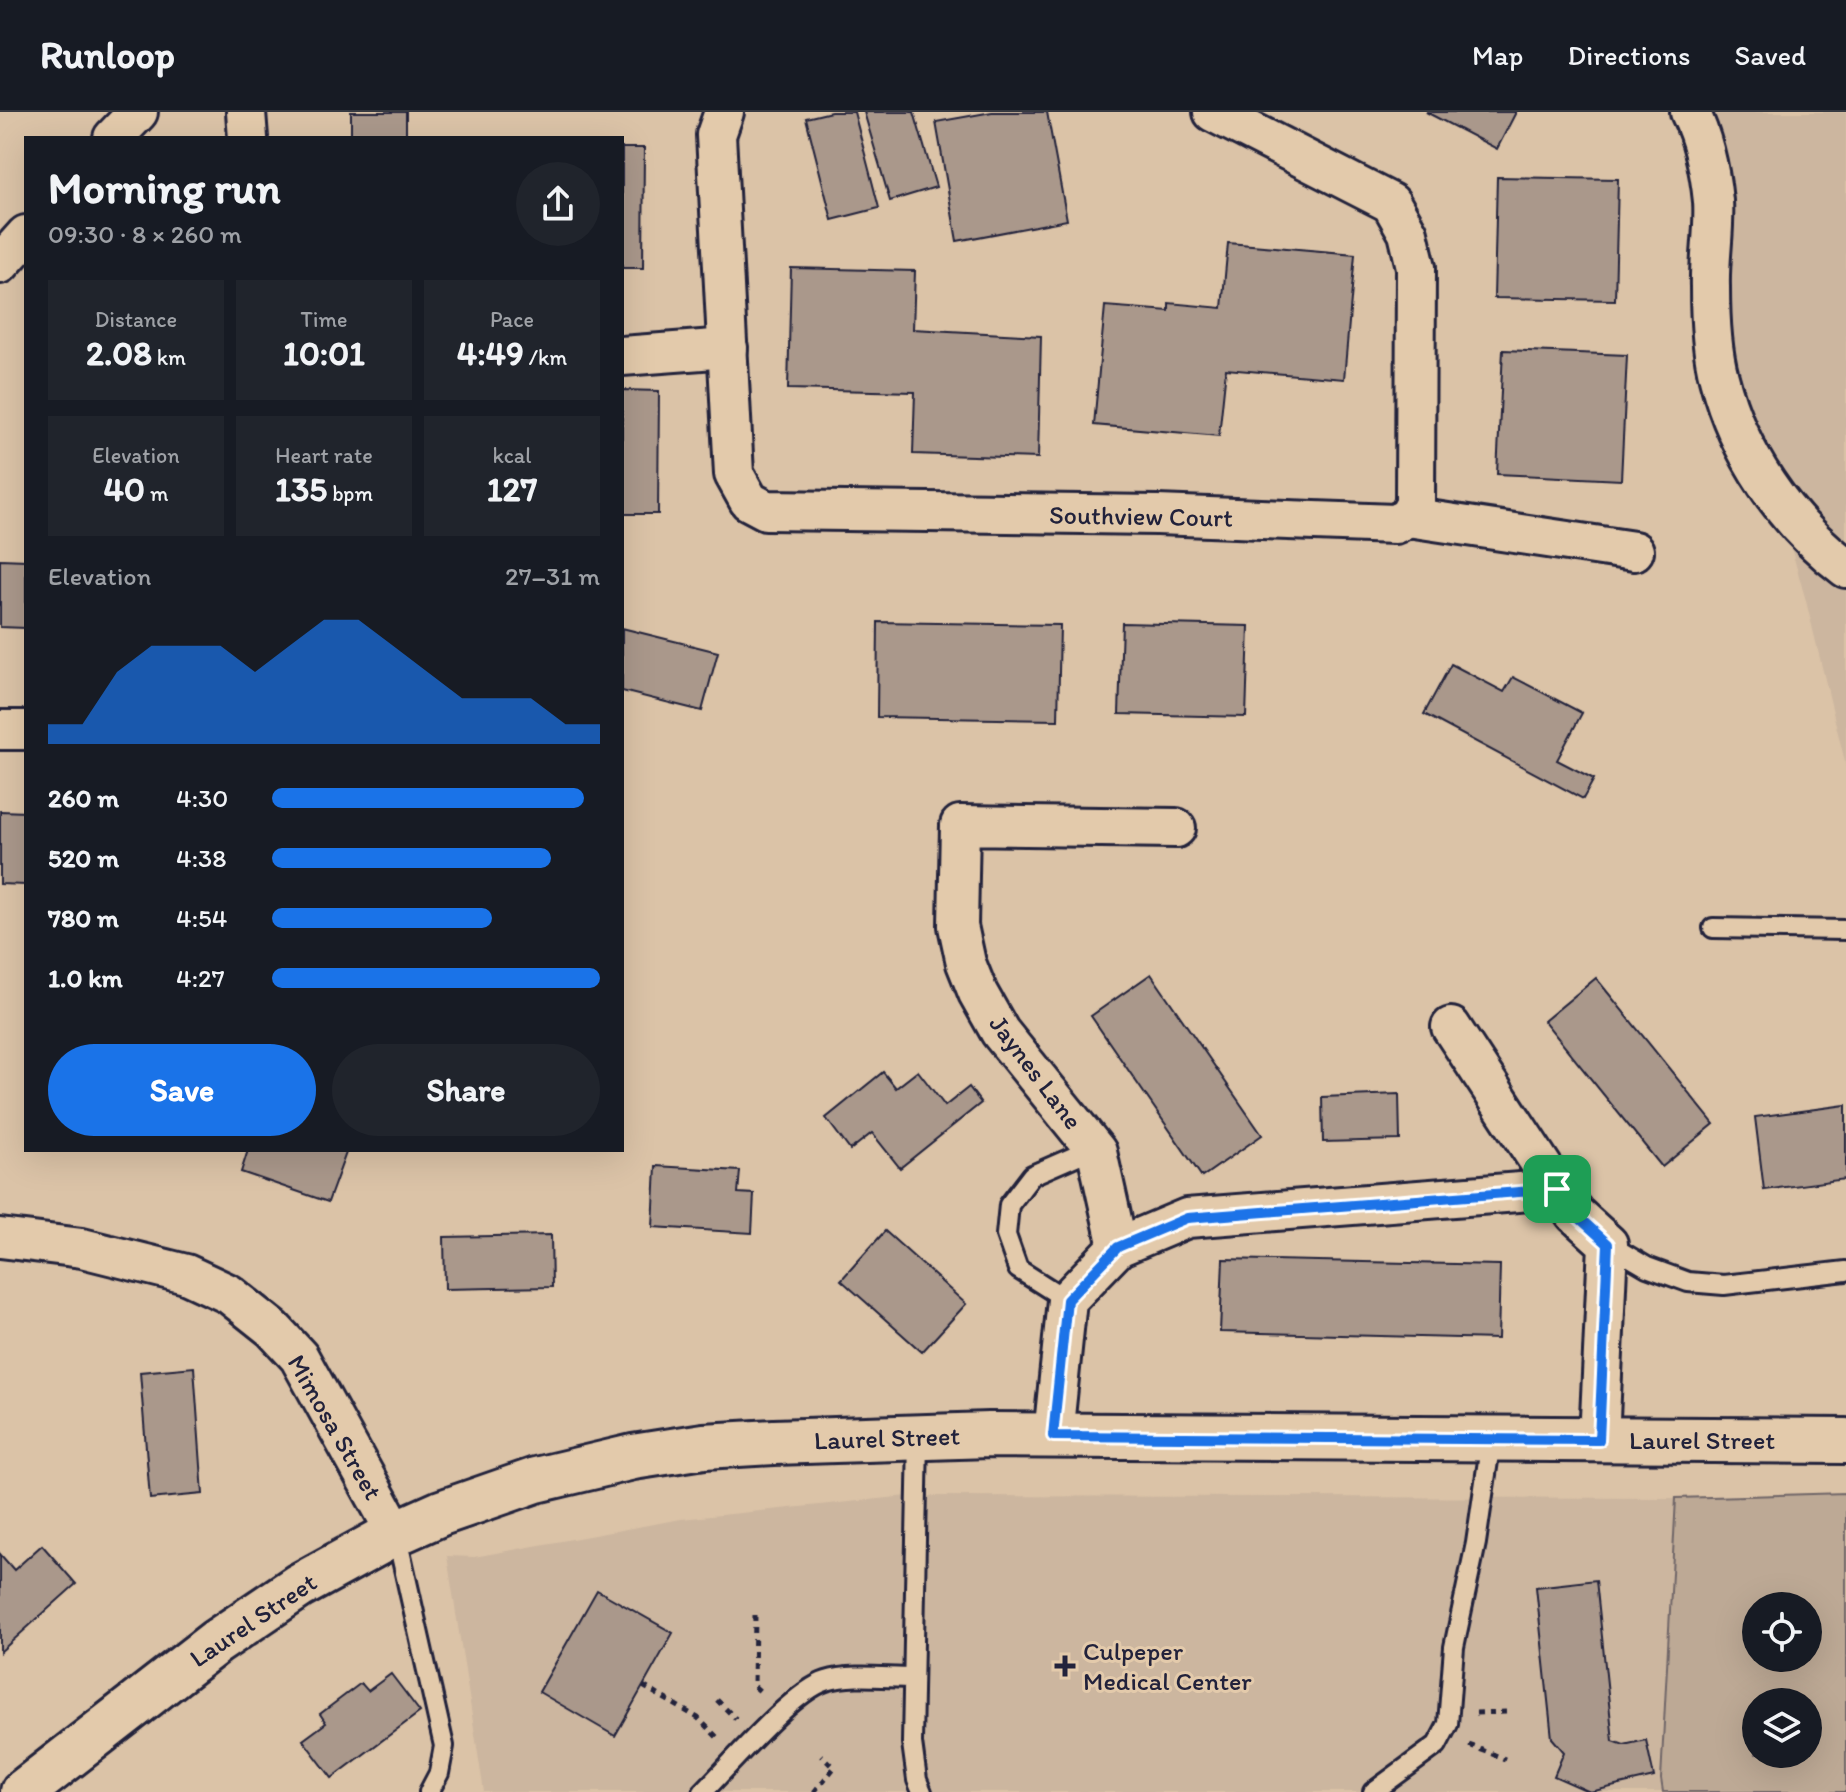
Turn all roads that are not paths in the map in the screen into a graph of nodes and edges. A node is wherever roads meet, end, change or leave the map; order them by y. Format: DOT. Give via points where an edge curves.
graph roads {
  1 [pos="138,112"];
  2 [pos="246,112"];
  3 [pos="724,112"];
  4 [pos="1213,112"];
  5 [pos="1690,112"];
  6 [pos="116,136"];
  7 [pos="248,136"];
  8 [pos="24,237"];
  9 [pos="0,264"];
  10 [pos="728,348"];
  11 [pos="624,356"];
  12 [pos="1408,517"];
  13 [pos="1634,551"];
  14 [pos="1846,568"];
  15 [pos="0,730"];
  16 [pos="24,730"];
  17 [pos="1176,828"];
  18 [pos="1713,928"];
  19 [pos="1846,930"];
  20 [pos="1451,1027"];
  21 [pos="1094,1148"];
  22 [pos="1557,1189"];
  23 [pos="0,1238"];
  24 [pos="1608,1244"];
  25 [pos="1118,1247"];
  26 [pos="1846,1271"];
  27 [pos="1067,1300"];
  28 [pos="1053,1436"];
  29 [pos="918,1438"];
  30 [pos="1491,1440"];
  31 [pos="1599,1440"];
  32 [pos="1846,1441"];
  33 [pos="396,1533"];
  34 [pos="912,1678"];
  35 [pos="23,1792"];
  36 [pos="429,1792"];
  37 [pos="703,1792"];
  38 [pos="922,1792"];
  39 [pos="1373,1792"];
  1 -- 6 [label="street"];
  2 -- 7 [label="street"];
  3 -- 10 [label="street, Southview Court" via="716,135"];
  4 -- 12 [label="street" via="1391,203 1408,233 1416,267 1415,504"];
  5 -- 14 [label="street" via="1705,154 1713,202 1710,287 1718,375 1728,408 1752,460 1783,507"];
  8 -- 9 [label="street"];
  10 -- 11 [label="street"];
  10 -- 12 [label="street, Southview Court" via="734,474 749,501 766,510 1395,524"];
  12 -- 13 [label="street, Southview Court"];
  15 -- 16 [label="street"];
  17 -- 21 [label="street, Jaynes Lane" via="960,825 958,926 978,993 1000,1032"];
  18 -- 19 [label="lane"];
  20 -- 22 [label="street"];
  21 -- 25 [label="street, Jaynes Lane"];
  21 -- 27 [label="lane" via="1032,1175 1009,1205 1006,1235 1018,1269"];
  22 -- 24 [label="street"];
  22 -- 25 [label="street" via="1187,1218"];
  23 -- 33 [label="street, Mimosa Street" via="82,1248 186,1274 229,1294 299,1357"];
  24 -- 26 [label="lane" via="1647,1267 1688,1282 1724,1285"];
  24 -- 31 [label="street"];
  25 -- 27 [label="street"];
  27 -- 28 [label="street"];
  28 -- 29 [label="street, Laurel Street"];
  28 -- 30 [label="street, Laurel Street"];
  29 -- 33 [label="street, Laurel Street" via="704,1446 633,1457 536,1480"];
  29 -- 34 [label="lane"];
  30 -- 31 [label="street, Laurel Street"];
  30 -- 39 [label="lane" via="1444,1735"];
  31 -- 32 [label="street, Laurel Street"];
  33 -- 35 [label="street, Laurel Street" via="299,1586 216,1642"];
  33 -- 36 [label="lane" via="444,1746"];
  34 -- 37 [label="lane" via="840,1678 813,1686"];
  34 -- 38 [label="lane" via="912,1743"];
}
